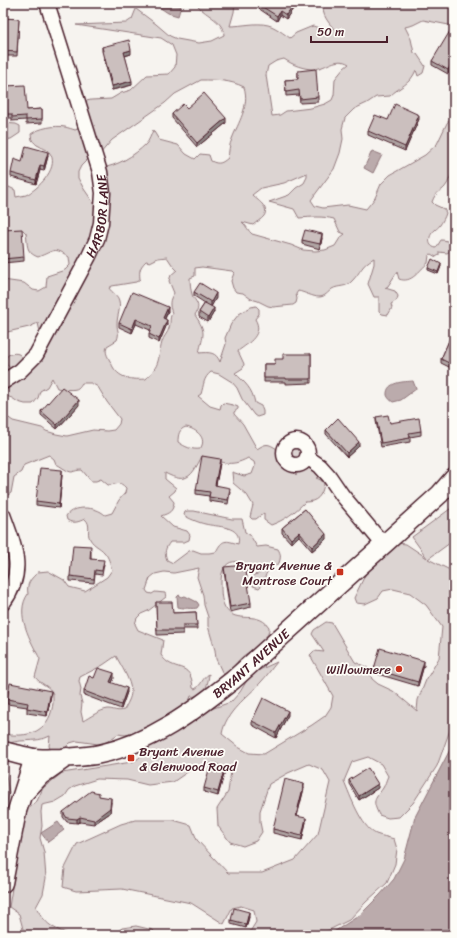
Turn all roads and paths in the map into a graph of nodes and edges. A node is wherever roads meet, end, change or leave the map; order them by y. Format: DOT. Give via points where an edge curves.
graph roads {
  1 [pos="47,3"];
  2 [pos="3,382"];
  3 [pos="307,457"];
  4 [pos="454,478"];
  5 [pos="3,515"];
  6 [pos="383,544"];
  7 [pos="3,603"];
  8 [pos="3,751"];
  9 [pos="67,757"];
  10 [pos="34,758"];
  11 [pos="22,796"];
  12 [pos="3,883"];
  1 -- 2 [label="street, HARBOR LANE" via="100,172 103,193 101,223 89,256 41,347 26,366"];
  3 -- 6 [label="street" via="320,466"];
  4 -- 6 [label="main road, BRYANT AVENUE" via="440,494"];
  5 -- 7 [label="street" via="13,543 17,566 14,585"];
  6 -- 9 [label="main road, BRYANT AVENUE" via="234,680 203,704 160,731 127,746 102,754"];
  8 -- 10 [label="main road, BRYANT AVENUE"];
  9 -- 10 [label="main road, BRYANT AVENUE"];
  9 -- 11 [label="main road" via="40,776"];
  10 -- 11 [label="main road"];
  11 -- 12 [label="main road" via="13,827"];
}
